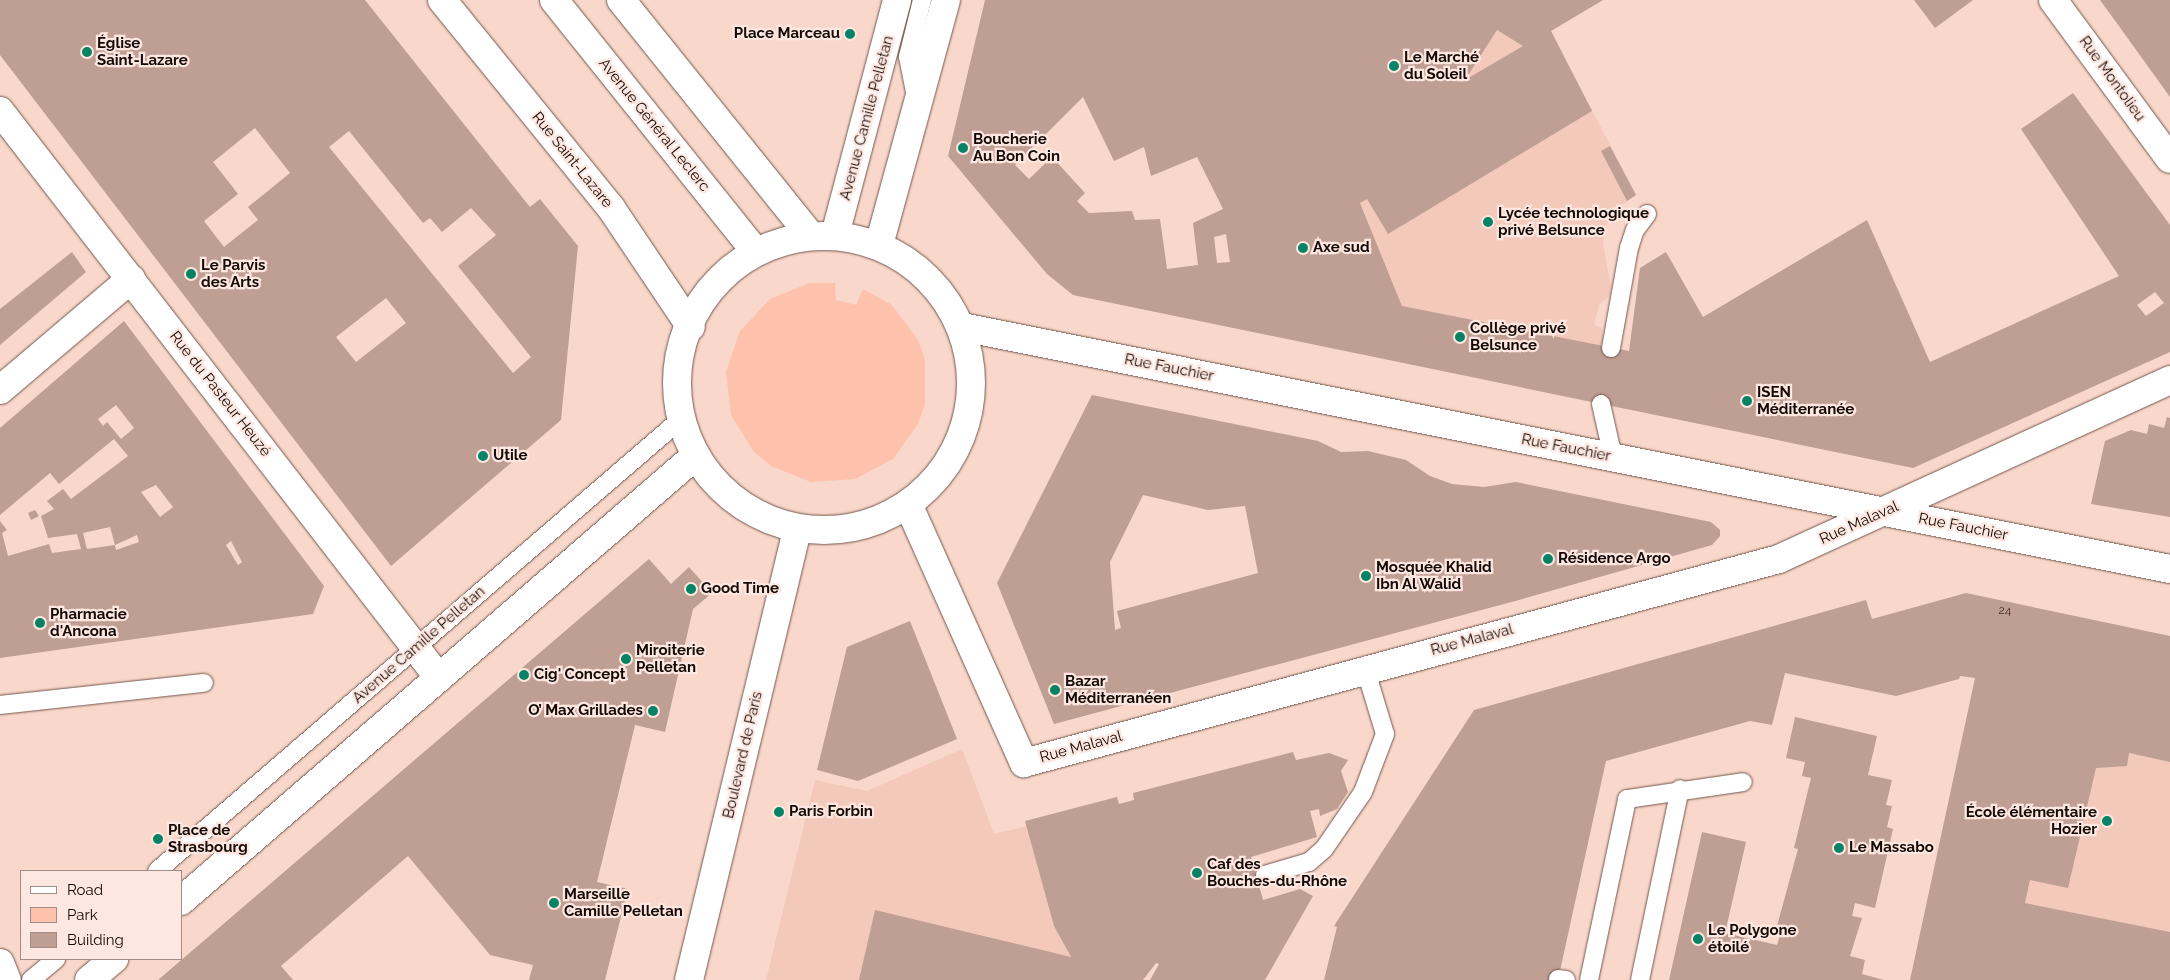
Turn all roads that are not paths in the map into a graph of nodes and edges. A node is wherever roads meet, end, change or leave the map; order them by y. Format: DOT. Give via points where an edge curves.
graph roads {
  1 [pos="442,0"];
  2 [pos="554,0"];
  3 [pos="621,0"];
  4 [pos="897,0"];
  5 [pos="922,0"];
  6 [pos="946,0"];
  7 [pos="2053,0"];
  8 [pos="916,100"];
  9 [pos="0,111"];
  10 [pos="2170,159"];
  11 [pos="1647,214"];
  12 [pos="823,235"];
  13 [pos="879,245"];
  14 [pos="754,250"];
  15 [pos="130,279"];
  16 [pos="962,327"];
  17 [pos="691,328"];
  18 [pos="1611,348"];
  19 [pos="2170,380"];
  20 [pos="0,390"];
  21 [pos="1601,404"];
  22 [pos="682,420"];
  23 [pos="696,456"];
  24 [pos="1613,457"];
  25 [pos="908,504"];
  26 [pos="1884,512"];
  27 [pos="797,529"];
  28 [pos="2170,569"];
  29 [pos="416,648"];
  30 [pos="1365,668"];
  31 [pos="439,678"];
  32 [pos="204,683"];
  33 [pos="0,705"];
  34 [pos="1744,782"];
  35 [pos="1680,789"];
  36 [pos="158,870"];
  37 [pos="1265,875"];
  38 [pos="182,899"];
  39 [pos="55,960"];
  40 [pos="113,960"];
  41 [pos="0,963"];
  42 [pos="7,980"];
  43 [pos="31,980"];
  44 [pos="89,980"];
  45 [pos="689,980"];
  46 [pos="1589,980"];
  47 [pos="1640,980"];
  1 -- 17 [label="street, Rue Saint-Lazare" via="611,208"];
  2 -- 14 [label="street, Avenue Général Leclerc"];
  3 -- 12 [label="street"];
  4 -- 12 [label="street, Avenue Camille Pelletan"];
  5 -- 8 [label="lane, Avenue Camille Pelletan" via="908,56"];
  6 -- 8 [label="street, Avenue Camille Pelletan"];
  7 -- 10 [label="street, Rue Montolieu"];
  8 -- 13 [label="street, Avenue Camille Pelletan"];
  9 -- 15 [label="street, Rue du Pasteur Heuzé"];
  11 -- 18 [label="lane" via="1635,230 1629,248"];
  12 -- 13 [label="street"];
  12 -- 14 [label="street"];
  13 -- 16 [label="street" via="915,266 944,295"];
  14 -- 17 [label="street" via="720,277 696,309"];
  15 -- 20 [label="street"];
  15 -- 29 [label="street, Rue du Pasteur Heuzé"];
  16 -- 24 [label="street, Rue Fauchier"];
  16 -- 25 [label="street" via="973,381 966,429 943,473"];
  17 -- 22 [label="street" via="679,360 677,395"];
  19 -- 26 [label="street, Rue Malaval"];
  21 -- 24 [label="lane"];
  22 -- 23 [label="street"];
  22 -- 29 [label="lane, Avenue Camille Pelletan"];
  23 -- 27 [label="street" via="714,482 738,504 766,520"];
  23 -- 31 [label="street"];
  24 -- 26 [label="street, Rue Fauchier"];
  25 -- 27 [label="street" via="873,523 835,531"];
  25 -- 30 [label="street, Rue Malaval" via="1024,763"];
  26 -- 28 [label="street, Rue Fauchier"];
  26 -- 30 [label="street, Rue Malaval" via="1779,559"];
  27 -- 45 [label="street, Boulevard de Paris"];
  29 -- 31 [label="street, Rue du Pasteur Heuzé"];
  29 -- 36 [label="lane, Avenue Camille Pelletan"];
  30 -- 37 [label="lane" via="1385,734 1363,792 1324,849 1309,862"];
  31 -- 38 [label="street"];
  32 -- 33 [label="lane"];
  34 -- 35 [label="lane"];
  35 -- 46 [label="lane" via="1627,799"];
  35 -- 47 [label="lane"];
  39 -- 43 [label="lane"];
  40 -- 44 [label="street"];
  41 -- 42 [label="street"];
}
